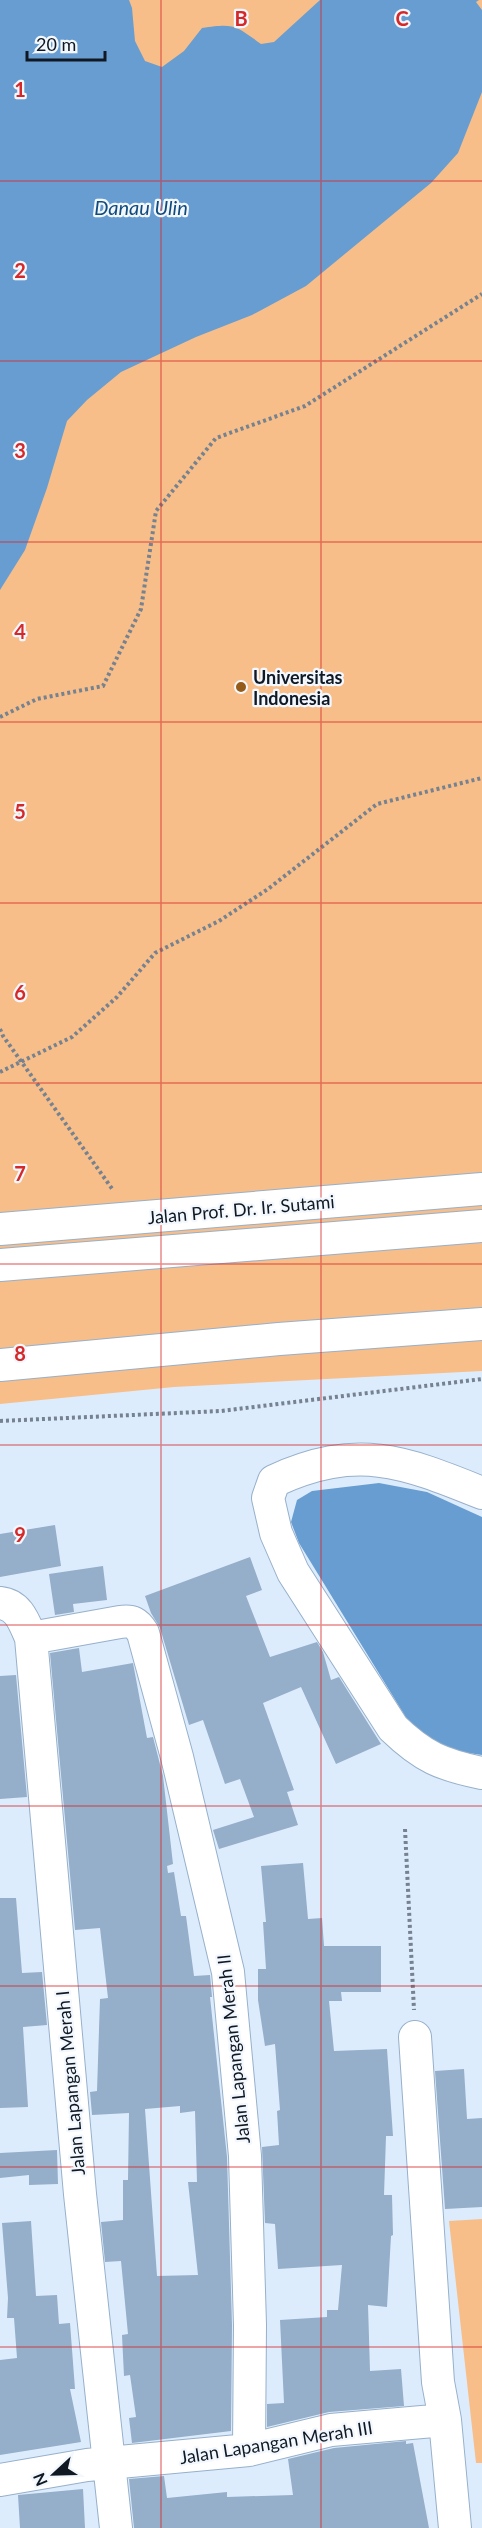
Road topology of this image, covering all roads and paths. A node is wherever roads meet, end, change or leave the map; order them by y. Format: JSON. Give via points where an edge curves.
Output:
{"nodes":[{"id":1,"x":482,"y":294,"type":"edge"},
{"id":2,"x":0,"y":717,"type":"edge"},
{"id":3,"x":482,"y":778,"type":"edge"},
{"id":4,"x":0,"y":1029,"type":"edge"},
{"id":5,"x":1,"y":1037,"type":"edge"},
{"id":6,"x":22,"y":1062,"type":"junction"},
{"id":7,"x":0,"y":1072,"type":"edge"},
{"id":8,"x":482,"y":1189,"type":"edge"},
{"id":9,"x":133,"y":1218,"type":"junction"},
{"id":10,"x":482,"y":1226,"type":"edge"},
{"id":11,"x":0,"y":1229,"type":"edge"},
{"id":12,"x":0,"y":1265,"type":"edge"},
{"id":13,"x":482,"y":1324,"type":"edge"},
{"id":14,"x":0,"y":1365,"type":"edge"},
{"id":15,"x":482,"y":1379,"type":"edge"},
{"id":16,"x":0,"y":1421,"type":"edge"},
{"id":17,"x":482,"y":1493,"type":"edge"},
{"id":18,"x":0,"y":1603,"type":"edge"},
{"id":19,"x":31,"y":1638,"type":"junction"},
{"id":20,"x":482,"y":1773,"type":"edge"},
{"id":21,"x":405,"y":1829,"type":"dead end"},
{"id":22,"x":415,"y":2037,"type":"joint"},
{"id":23,"x":445,"y":2420,"type":"junction"},
{"id":24,"x":249,"y":2450,"type":"junction"},
{"id":25,"x":108,"y":2464,"type":"junction"},
{"id":26,"x":0,"y":2480,"type":"edge"},
{"id":27,"x":116,"y":2528,"type":"edge"},
{"id":28,"x":455,"y":2528,"type":"edge"}],
"edges":[{"from":1,"to":2,"type":"path","via":[[305,406],[216,438],[156,512],[141,609],[103,686],[37,699]]},
{"from":3,"to":6,"type":"path","via":[[377,804],[268,889],[219,921],[155,953],[117,997],[72,1037]]},
{"from":4,"to":5,"type":"path"},
{"from":5,"to":6,"type":"path"},
{"from":6,"to":7,"type":"path"},
{"from":6,"to":9,"type":"path"},
{"from":8,"to":9,"type":"street","name":"Jalan Prof. Dr. Ir. Sutami"},
{"from":9,"to":11,"type":"street","name":"Jalan Prof. Dr. Ir. Sutami"},
{"from":10,"to":12,"type":"street","name":"Jalan Prof. Dr. Ir. Sutami"},
{"from":13,"to":14,"type":"street"},
{"from":15,"to":16,"type":"path","via":[[221,1411]]},
{"from":17,"to":20,"type":"street","via":[[428,1471],[389,1461],[349,1458],[300,1469],[274,1480],[268,1498],[276,1533],[293,1572],[393,1728],[415,1749],[451,1767]]},
{"from":18,"to":19,"type":"street","via":[[9,1604],[22,1617]]},
{"from":19,"to":24,"type":"street","name":"Jalan Lapangan Merah II","via":[[120,1622],[138,1624],[174,1746],[228,1972],[245,2156]]},
{"from":19,"to":25,"type":"street","name":"Jalan Lapangan Merah I"},
{"from":21,"to":22,"type":"path"},
{"from":22,"to":23,"type":"street","via":[[438,2382]]},
{"from":23,"to":24,"type":"street","name":"Jalan Lapangan Merah III","via":[[331,2430]]},
{"from":23,"to":28,"type":"street"},
{"from":24,"to":25,"type":"street","name":"Jalan Lapangan Merah III"},
{"from":25,"to":26,"type":"street","name":"Jalan Lapangan Merah III"},
{"from":25,"to":27,"type":"street","name":"Jalan Lapangan Merah I"}]}
